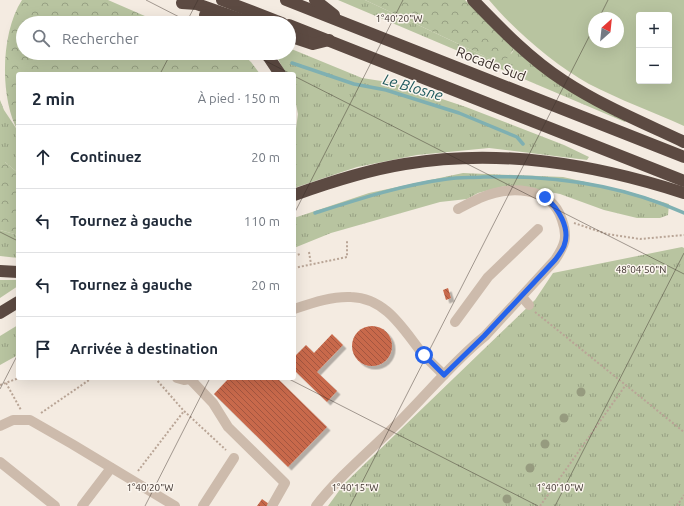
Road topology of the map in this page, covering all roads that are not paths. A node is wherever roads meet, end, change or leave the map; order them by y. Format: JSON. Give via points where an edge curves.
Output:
{"nodes":[{"id":1,"x":222,"y":0,"type":"edge"},
{"id":2,"x":286,"y":0,"type":"edge"},
{"id":3,"x":315,"y":0,"type":"edge"},
{"id":4,"x":473,"y":0,"type":"edge"},
{"id":5,"x":178,"y":1,"type":"edge"},
{"id":6,"x":206,"y":16,"type":"edge"},
{"id":7,"x":231,"y":16,"type":"edge"},
{"id":8,"x":264,"y":16,"type":"edge"},
{"id":9,"x":343,"y":22,"type":"junction"},
{"id":10,"x":296,"y":28,"type":"edge"},
{"id":11,"x":296,"y":38,"type":"edge"},
{"id":12,"x":329,"y":40,"type":"junction"},
{"id":13,"x":271,"y":60,"type":"edge"},
{"id":14,"x":279,"y":72,"type":"edge"},
{"id":15,"x":684,"y":142,"type":"edge"},
{"id":16,"x":684,"y":157,"type":"edge"},
{"id":17,"x":684,"y":181,"type":"edge"},
{"id":18,"x":684,"y":193,"type":"edge"},
{"id":19,"x":296,"y":194,"type":"edge"},
{"id":20,"x":458,"y":209,"type":"dead end"},
{"id":21,"x":538,"y":229,"type":"dead end"},
{"id":22,"x":0,"y":271,"type":"edge"},
{"id":23,"x":16,"y":272,"type":"edge"},
{"id":24,"x":522,"y":297,"type":"junction"},
{"id":25,"x":16,"y":303,"type":"edge"},
{"id":26,"x":529,"y":305,"type":"road end"},
{"id":27,"x":296,"y":308,"type":"edge"},
{"id":28,"x":0,"y":313,"type":"edge"},
{"id":29,"x":455,"y":322,"type":"dead end"},
{"id":30,"x":444,"y":375,"type":"junction"},
{"id":31,"x":193,"y":380,"type":"edge"},
{"id":32,"x":0,"y":426,"type":"edge"},
{"id":33,"x":234,"y":458,"type":"road end"},
{"id":34,"x":0,"y":462,"type":"edge"},
{"id":35,"x":111,"y":468,"type":"junction"},
{"id":36,"x":55,"y":506,"type":"edge"},
{"id":37,"x":82,"y":506,"type":"edge"},
{"id":38,"x":175,"y":506,"type":"edge"},
{"id":39,"x":203,"y":506,"type":"edge"},
{"id":40,"x":272,"y":506,"type":"edge"},
{"id":41,"x":316,"y":506,"type":"edge"}],
"edges":[{"from":1,"to":8,"type":"highway"},
{"from":2,"to":9,"type":"highway","name":"Rocade Sud"},
{"from":3,"to":9,"type":"highway"},
{"from":4,"to":15,"type":"highway","via":[[527,54],[563,81],[592,98]]},
{"from":5,"to":6,"type":"highway"},
{"from":5,"to":7,"type":"highway","via":[[197,4]]},
{"from":9,"to":16,"type":"highway","name":"Rocade Sud"},
{"from":10,"to":12,"type":"highway"},
{"from":11,"to":12,"type":"highway","via":[[313,44]]},
{"from":12,"to":17,"type":"highway"},
{"from":13,"to":14,"type":"highway"},
{"from":18,"to":19,"type":"highway","via":[[590,168],[538,160],[484,157],[405,164]]},
{"from":20,"to":24,"type":"street","via":[[481,198],[521,190],[545,197],[555,205],[565,231],[564,246]]},
{"from":21,"to":29,"type":"street","via":[[488,276]]},
{"from":22,"to":23,"type":"highway"},
{"from":24,"to":26,"type":"street"},
{"from":24,"to":30,"type":"street"},
{"from":25,"to":28,"type":"highway"},
{"from":27,"to":30,"type":"street","via":[[318,301],[350,296],[377,304],[395,317],[424,355]]},
{"from":30,"to":41,"type":"street"},
{"from":31,"to":40,"type":"street","via":[[213,403],[228,427],[285,484]]},
{"from":32,"to":35,"type":"street","via":[[13,420],[30,420]]},
{"from":33,"to":39,"type":"street"},
{"from":34,"to":36,"type":"street"},
{"from":35,"to":37,"type":"street"},
{"from":35,"to":38,"type":"street"}]}
